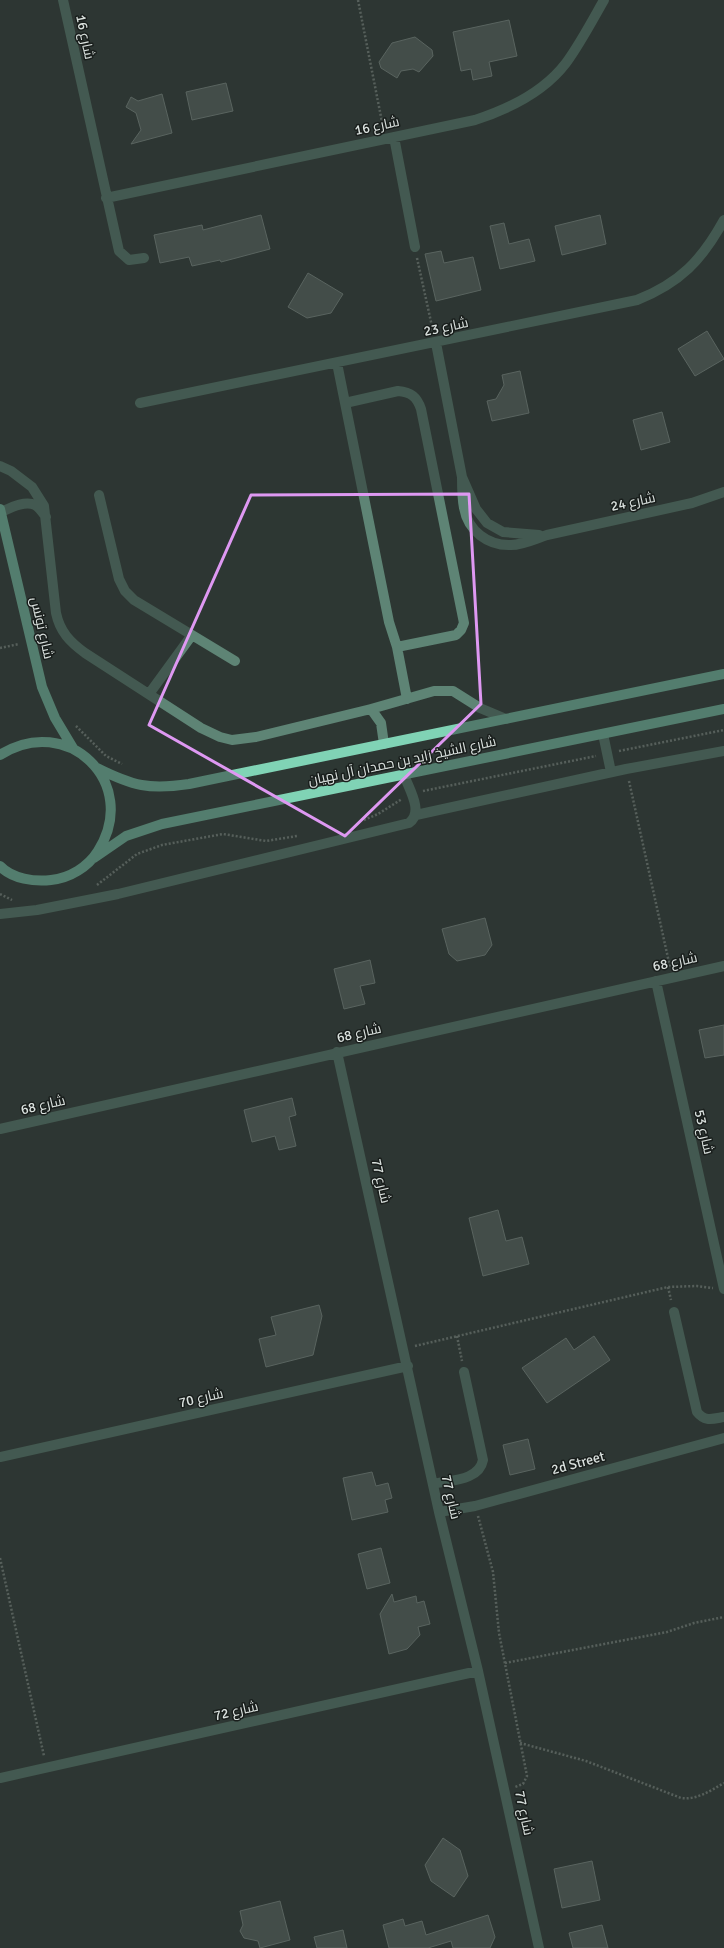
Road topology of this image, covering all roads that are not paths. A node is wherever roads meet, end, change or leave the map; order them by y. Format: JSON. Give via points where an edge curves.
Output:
{"nodes":[{"id":1,"x":63,"y":0,"type":"edge"},
{"id":2,"x":604,"y":0,"type":"edge"},
{"id":3,"x":390,"y":138,"type":"junction"},
{"id":4,"x":106,"y":198,"type":"junction"},
{"id":5,"x":724,"y":220,"type":"edge"},
{"id":6,"x":415,"y":247,"type":"road end"},
{"id":7,"x":144,"y":258,"type":"dead end"},
{"id":8,"x":436,"y":343,"type":"junction"},
{"id":9,"x":337,"y":363,"type":"junction"},
{"id":10,"x":345,"y":403,"type":"junction"},
{"id":11,"x":140,"y":404,"type":"dead end"},
{"id":12,"x":0,"y":466,"type":"edge"},
{"id":13,"x":462,"y":477,"type":"junction"},
{"id":14,"x":724,"y":492,"type":"edge"},
{"id":15,"x":99,"y":495,"type":"dead end"},
{"id":16,"x":0,"y":510,"type":"edge"},
{"id":17,"x":46,"y":517,"type":"junction"},
{"id":18,"x":547,"y":535,"type":"junction"},
{"id":19,"x":192,"y":635,"type":"junction"},
{"id":20,"x":397,"y":647,"type":"junction"},
{"id":21,"x":235,"y":661,"type":"dead end"},
{"id":22,"x":724,"y":674,"type":"edge"},
{"id":23,"x":149,"y":694,"type":"junction"},
{"id":24,"x":407,"y":699,"type":"junction"},
{"id":25,"x":370,"y":709,"type":"junction"},
{"id":26,"x":724,"y":709,"type":"edge"},
{"id":27,"x":506,"y":719,"type":"junction"},
{"id":28,"x":603,"y":734,"type":"junction"},
{"id":29,"x":384,"y":744,"type":"junction"},
{"id":30,"x":73,"y":748,"type":"junction"},
{"id":31,"x":724,"y":751,"type":"edge"},
{"id":32,"x":0,"y":755,"type":"edge"},
{"id":33,"x":97,"y":768,"type":"junction"},
{"id":34,"x":611,"y":772,"type":"junction"},
{"id":35,"x":404,"y":775,"type":"junction"},
{"id":36,"x":416,"y":815,"type":"junction"},
{"id":37,"x":94,"y":858,"type":"junction"},
{"id":38,"x":1,"y":868,"type":"edge"},
{"id":39,"x":0,"y":914,"type":"edge"},
{"id":40,"x":724,"y":966,"type":"edge"},
{"id":41,"x":656,"y":981,"type":"junction"},
{"id":42,"x":338,"y":1052,"type":"junction"},
{"id":43,"x":0,"y":1129,"type":"edge"},
{"id":44,"x":721,"y":1289,"type":"edge"},
{"id":45,"x":674,"y":1312,"type":"dead end"},
{"id":46,"x":408,"y":1366,"type":"junction"},
{"id":47,"x":464,"y":1372,"type":"road end"},
{"id":48,"x":724,"y":1417,"type":"edge"},
{"id":49,"x":724,"y":1438,"type":"edge"},
{"id":50,"x":0,"y":1457,"type":"edge"},
{"id":51,"x":433,"y":1484,"type":"junction"},
{"id":52,"x":439,"y":1512,"type":"junction"},
{"id":53,"x":478,"y":1671,"type":"junction"},
{"id":54,"x":0,"y":1778,"type":"edge"},
{"id":55,"x":539,"y":1948,"type":"edge"}],
"edges":[{"from":1,"to":4,"type":"street","name":"شارع 16"},
{"from":2,"to":3,"type":"street","name":"شارع 16","via":[[566,63],[545,84],[521,101],[475,120]]},
{"from":3,"to":4,"type":"street","name":"شارع 16"},
{"from":3,"to":6,"type":"street"},
{"from":4,"to":7,"type":"street","name":"شارع 16","via":[[119,251],[129,260]]},
{"from":5,"to":8,"type":"street","name":"شارع 23","via":[[692,267],[652,294],[621,305]]},
{"from":8,"to":9,"type":"street","name":"شارع 23"},
{"from":8,"to":13,"type":"street","name":"شارع 24"},
{"from":9,"to":10,"type":"street"},
{"from":9,"to":11,"type":"street","name":"شارع 23"},
{"from":10,"to":20,"type":"street","via":[[389,622]]},
{"from":10,"to":20,"type":"street","via":[[398,391],[413,395],[419,401],[421,409],[464,623],[456,635]]},
{"from":12,"to":17,"type":"street","via":[[12,471],[32,487],[42,501]]},
{"from":13,"to":18,"type":"street","name":"شارع 24","via":[[480,518],[487,523],[513,534]]},
{"from":13,"to":18,"type":"street","name":"شارع 24","via":[[466,516],[480,536],[497,544],[512,545]]},
{"from":14,"to":18,"type":"street","name":"شارع 24","via":[[685,504]]},
{"from":15,"to":19,"type":"street","via":[[119,579],[125,591],[134,600]]},
{"from":16,"to":17,"type":"street","via":[[29,504],[35,505]]},
{"from":16,"to":30,"type":"main road","name":"شارع تونس","via":[[42,687]]},
{"from":17,"to":23,"type":"street","via":[[58,625],[72,644]]},
{"from":19,"to":21,"type":"street"},
{"from":19,"to":23,"type":"street"},
{"from":20,"to":24,"type":"street"},
{"from":22,"to":27,"type":"main road","name":"شارع الشيخ زايد بن حمدان آل نهيان"},
{"from":23,"to":25,"type":"street","via":[[201,728],[232,740],[256,737]]},
{"from":24,"to":25,"type":"street"},
{"from":24,"to":27,"type":"street","via":[[434,691],[452,691],[480,708]]},
{"from":25,"to":29,"type":"street","via":[[381,722]]},
{"from":26,"to":28,"type":"main road","name":"شارع الشيخ زايد بن حمدان آل نهيان"},
{"from":27,"to":29,"type":"main road","name":"شارع الشيخ زايد بن حمدان آل نهيان"},
{"from":28,"to":34,"type":"street"},
{"from":28,"to":35,"type":"main road","name":"شارع الشيخ زايد بن حمدان آل نهيان"},
{"from":29,"to":33,"type":"main road","name":"شارع الشيخ زايد بن حمدان آل نهيان","via":[[164,788],[138,786]]},
{"from":30,"to":32,"type":"main road","via":[[55,742],[36,742],[17,746]]},
{"from":30,"to":33,"type":"main road"},
{"from":31,"to":34,"type":"street"},
{"from":33,"to":37,"type":"main road","via":[[108,790],[112,814],[107,838]]},
{"from":34,"to":36,"type":"street"},
{"from":35,"to":36,"type":"street"},
{"from":35,"to":37,"type":"main road","name":"شارع الشيخ زايد بن حمدان آل نهيان","via":[[156,825],[126,836]]},
{"from":36,"to":39,"type":"street","via":[[404,824],[125,892],[37,910]]},
{"from":37,"to":38,"type":"main road","via":[[78,871],[60,879],[40,881],[20,877]]},
{"from":40,"to":41,"type":"street","name":"شارع 68"},
{"from":41,"to":42,"type":"street","name":"شارع 68"},
{"from":41,"to":44,"type":"street","name":"شارع 53"},
{"from":42,"to":43,"type":"street","name":"شارع 68"},
{"from":42,"to":46,"type":"street","name":"شارع 77"},
{"from":45,"to":48,"type":"street","via":[[697,1412],[708,1420]]},
{"from":46,"to":50,"type":"street","name":"شارع 70"},
{"from":46,"to":51,"type":"street","name":"شارع 77"},
{"from":47,"to":51,"type":"street","via":[[483,1460],[482,1466],[473,1475]]},
{"from":49,"to":52,"type":"street","name":"2d Street","via":[[475,1506]]},
{"from":51,"to":52,"type":"street","name":"شارع 77"},
{"from":52,"to":53,"type":"street","name":"شارع 77"},
{"from":53,"to":54,"type":"street","name":"شارع 72"},
{"from":53,"to":55,"type":"street","name":"شارع 77"}]}
